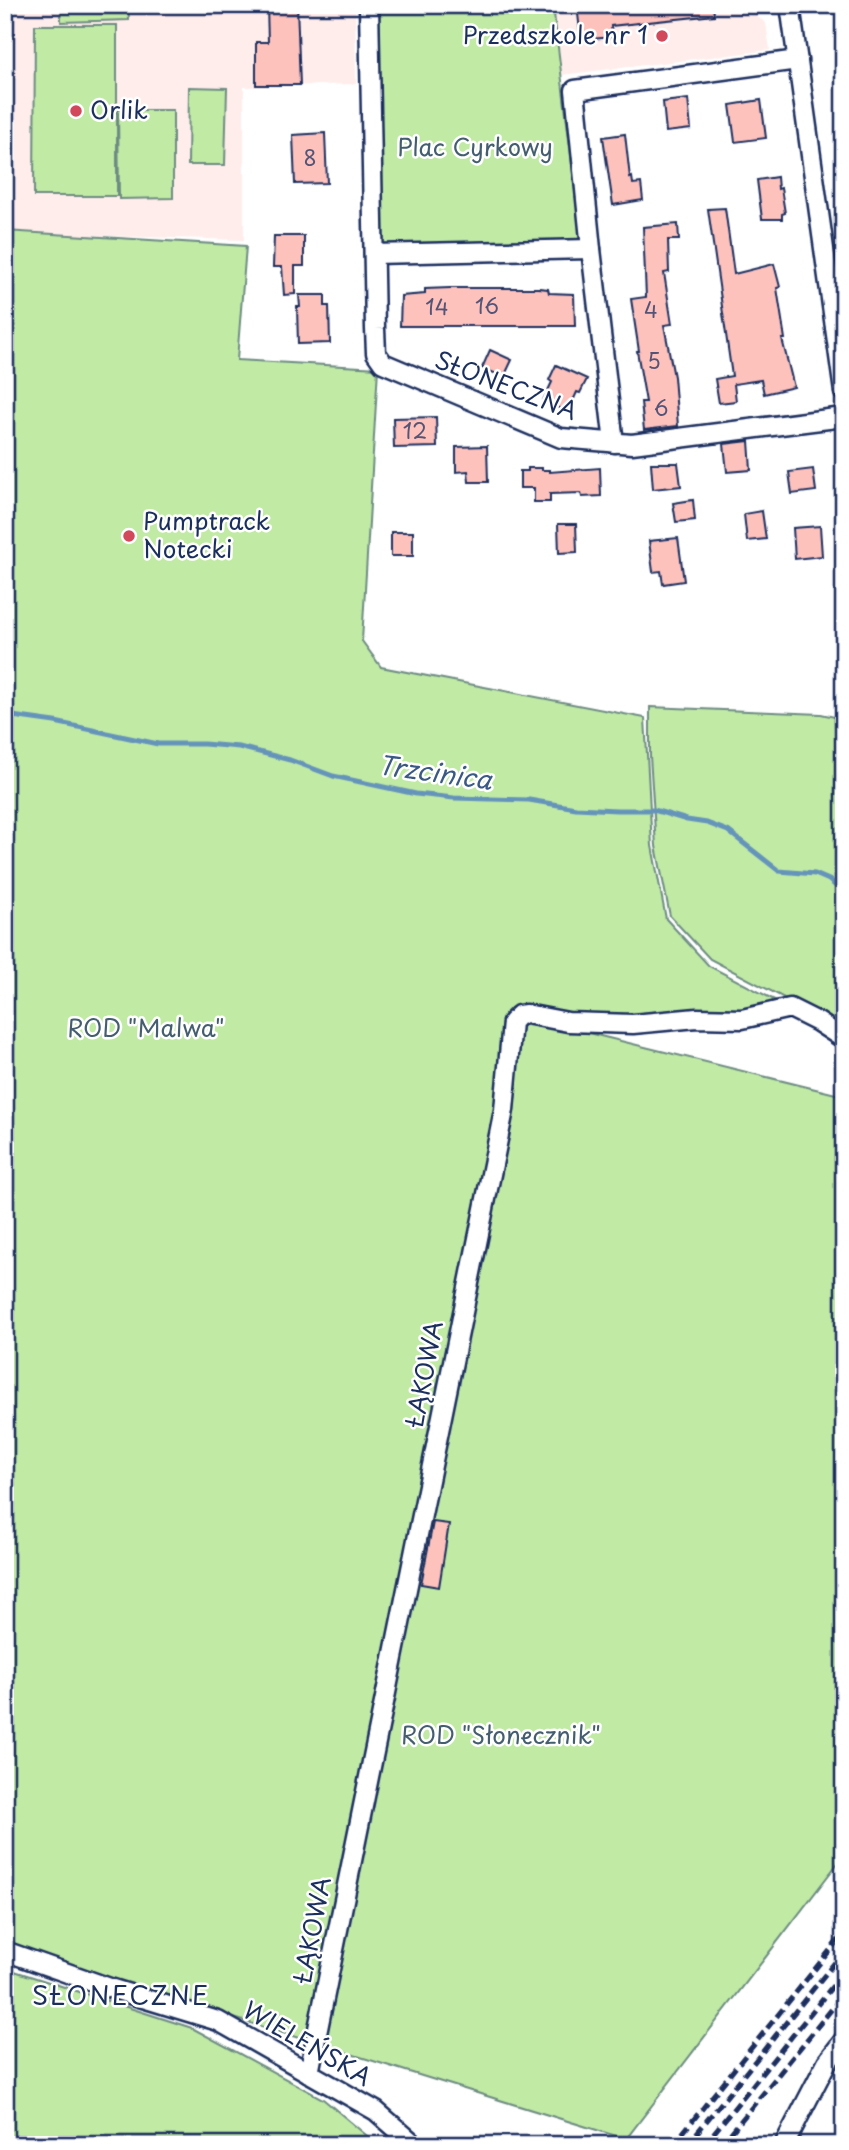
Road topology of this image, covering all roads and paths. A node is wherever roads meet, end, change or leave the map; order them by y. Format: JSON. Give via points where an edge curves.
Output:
{"nodes":[{"id":1,"x":369,"y":5,"type":"edge"},
{"id":2,"x":790,"y":5,"type":"edge"},
{"id":3,"x":798,"y":60,"type":"junction"},
{"id":4,"x":591,"y":249,"type":"junction"},
{"id":5,"x":374,"y":254,"type":"junction"},
{"id":6,"x":844,"y":392,"type":"edge"},
{"id":7,"x":844,"y":417,"type":"edge"},
{"id":8,"x":614,"y":443,"type":"junction"},
{"id":9,"x":844,"y":1039,"type":"edge"},
{"id":10,"x":5,"y":1951,"type":"edge"},
{"id":11,"x":844,"y":2040,"type":"edge"},
{"id":12,"x":309,"y":2073,"type":"junction"},
{"id":13,"x":415,"y":2145,"type":"edge"},
{"id":14,"x":784,"y":2145,"type":"edge"}],
"edges":[{"from":1,"to":5,"type":"street"},
{"from":2,"to":3,"type":"street"},
{"from":3,"to":4,"type":"street","name":"SŁONECZNA","via":[[575,90]]},
{"from":3,"to":6,"type":"street"},
{"from":4,"to":5,"type":"street"},
{"from":4,"to":8,"type":"street","name":"SŁONECZNA"},
{"from":5,"to":8,"type":"street","name":"SŁONECZNA","via":[[376,353],[383,363],[561,438]]},
{"from":7,"to":8,"type":"street","name":"SŁONECZNA"},
{"from":9,"to":12,"type":"street","name":"ŁĄKOWA","via":[[790,1008],[742,1019],[603,1024],[526,1014],[512,1022],[504,1110]]},
{"from":10,"to":12,"type":"street","name":"WIELEŃSKA","via":[[218,2021]]},
{"from":11,"to":14,"type":"street","via":[[827,2062]]},
{"from":12,"to":13,"type":"street","name":"WIELEŃSKA","via":[[376,2111]]}]}
